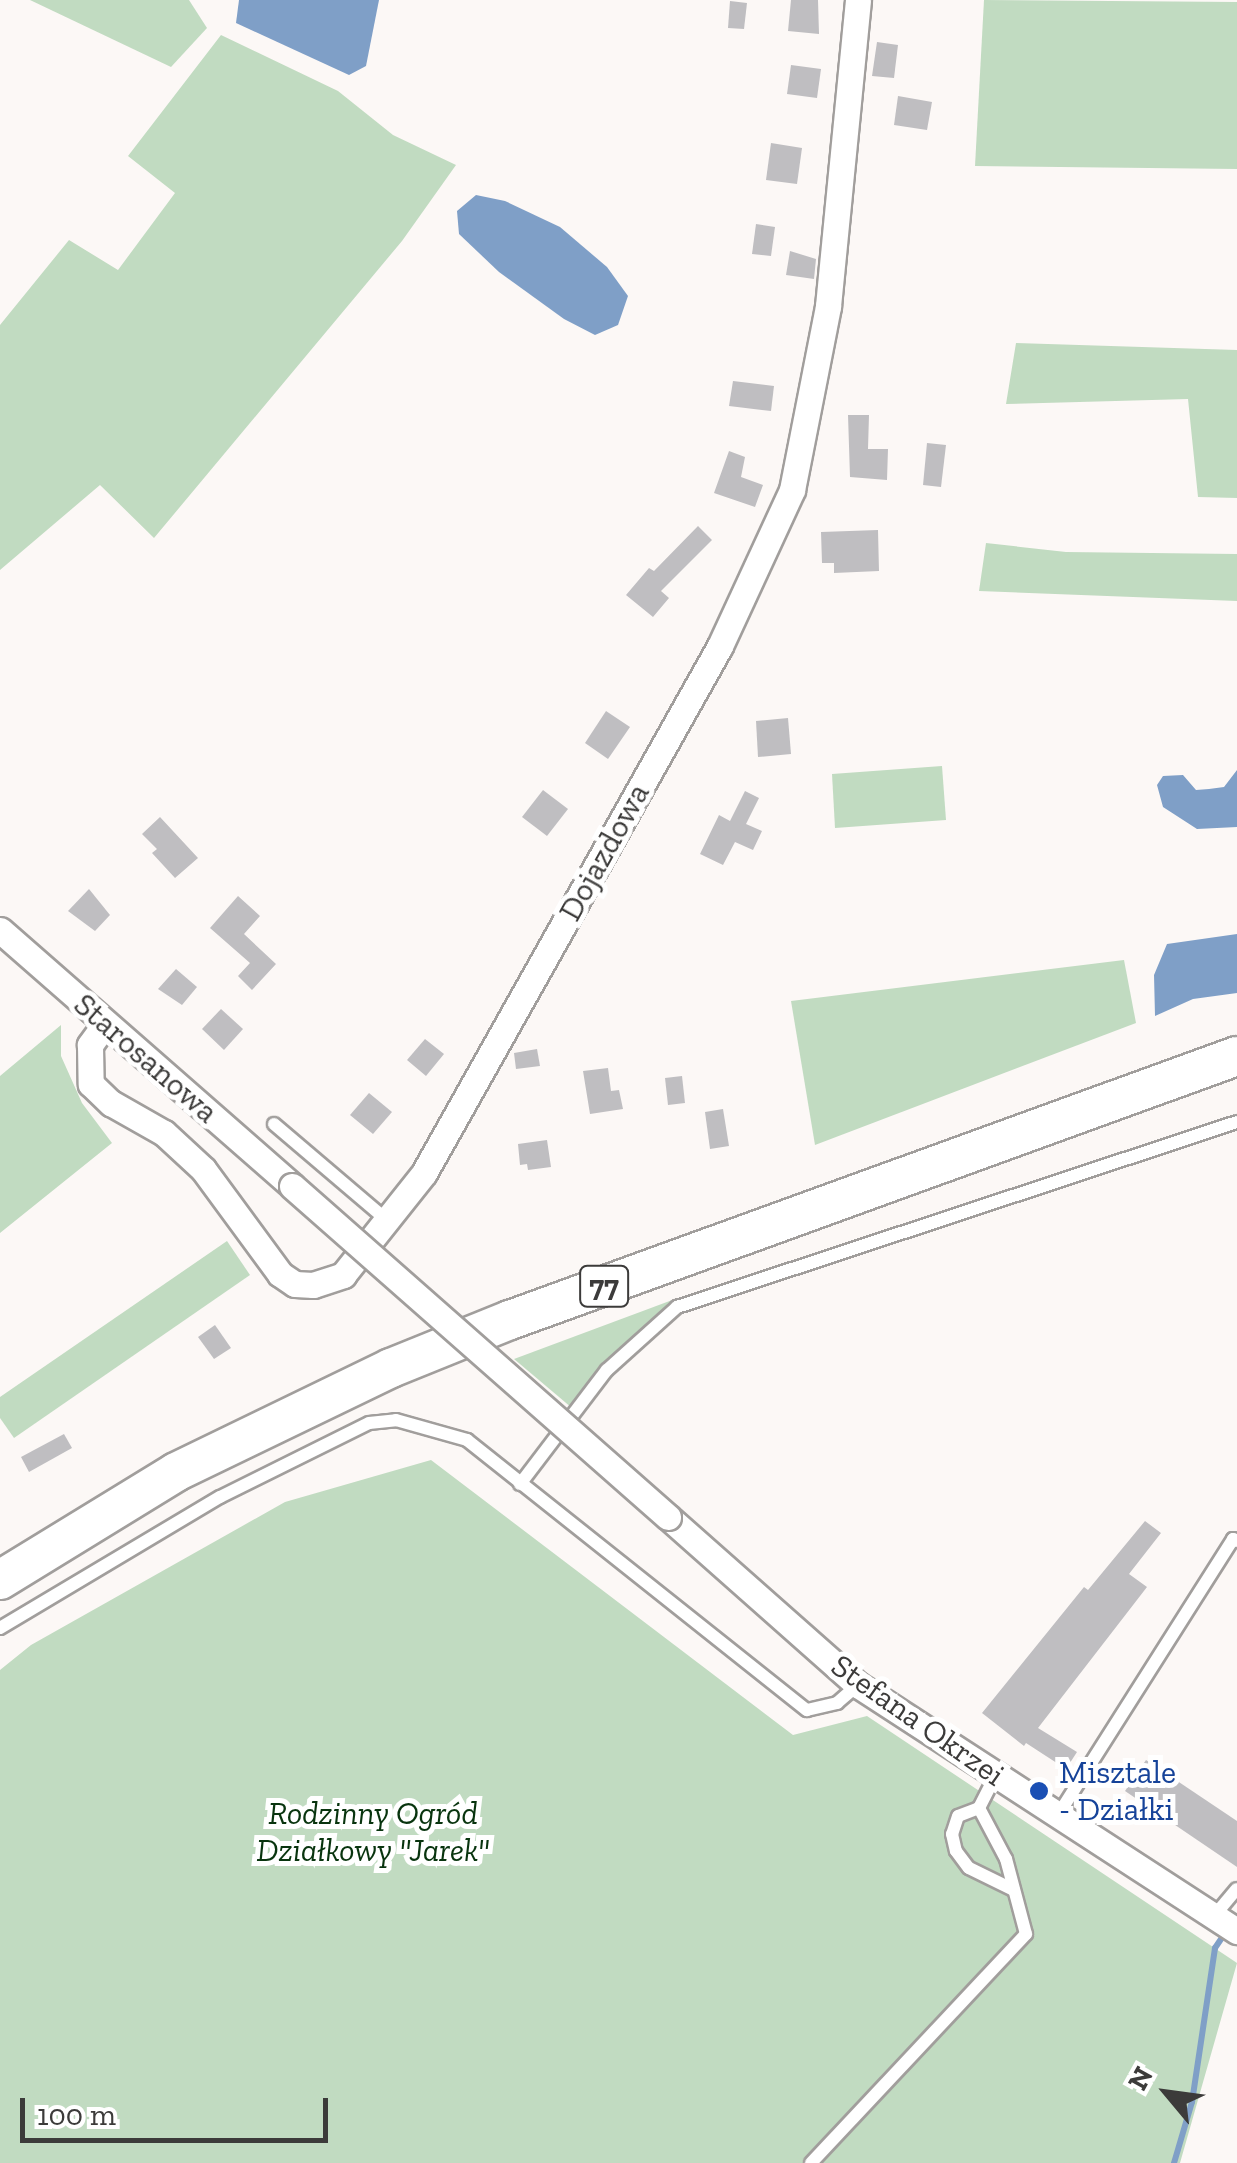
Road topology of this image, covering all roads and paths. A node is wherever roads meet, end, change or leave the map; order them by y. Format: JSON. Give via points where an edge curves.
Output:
{"nodes":[{"id":1,"x":858,"y":0,"type":"edge"},
{"id":2,"x":0,"y":930,"type":"edge"},
{"id":3,"x":105,"y":1024,"type":"junction"},
{"id":4,"x":1237,"y":1056,"type":"edge"},
{"id":5,"x":1237,"y":1122,"type":"edge"},
{"id":6,"x":274,"y":1124,"type":"dead end"},
{"id":7,"x":388,"y":1221,"type":"junction"},
{"id":8,"x":520,"y":1484,"type":"junction"},
{"id":9,"x":668,"y":1517,"type":"joint"},
{"id":10,"x":1237,"y":1541,"type":"edge"},
{"id":11,"x":0,"y":1580,"type":"edge"},
{"id":12,"x":0,"y":1628,"type":"edge"},
{"id":13,"x":858,"y":1685,"type":"junction"},
{"id":14,"x":996,"y":1775,"type":"junction"},
{"id":15,"x":979,"y":1808,"type":"junction"},
{"id":16,"x":1058,"y":1815,"type":"junction"},
{"id":17,"x":1237,"y":1889,"type":"edge"},
{"id":18,"x":1014,"y":1890,"type":"junction"},
{"id":19,"x":1223,"y":1922,"type":"edge"},
{"id":20,"x":811,"y":2163,"type":"edge"}],
"edges":[{"from":1,"to":7,"type":"street","name":"Dojazdowa","via":[[828,306],[792,490],[720,646],[424,1174]]},
{"from":2,"to":3,"type":"street","name":"Starosanowa"},
{"from":3,"to":7,"type":"street","name":"Dojazdowa","via":[[90,1046],[91,1084],[110,1103],[164,1132],[203,1169],[294,1284],[343,1275]]},
{"from":3,"to":9,"type":"street","name":"Starosanowa","bridge":true},
{"from":4,"to":11,"type":"main road","number":"77","via":[[391,1368],[176,1472]]},
{"from":5,"to":8,"type":"lane","via":[[676,1307],[607,1370]]},
{"from":6,"to":7,"type":"lane"},
{"from":8,"to":12,"type":"lane","via":[[467,1440],[396,1420],[369,1423],[220,1498]]},
{"from":8,"to":13,"type":"lane","via":[[806,1710],[837,1703]]},
{"from":9,"to":13,"type":"street","name":"Stefana Okrzei"},
{"from":10,"to":16,"type":"lane"},
{"from":13,"to":14,"type":"street","name":"Stefana Okrzei"},
{"from":14,"to":15,"type":"lane"},
{"from":14,"to":16,"type":"street","name":"Stefana Okrzei"},
{"from":15,"to":18,"type":"lane"},
{"from":15,"to":18,"type":"lane","via":[[958,1816],[956,1851],[969,1868]]},
{"from":16,"to":19,"type":"street","name":"Stefana Okrzei"},
{"from":17,"to":19,"type":"lane"},
{"from":18,"to":20,"type":"lane","via":[[1026,1934]]}]}
